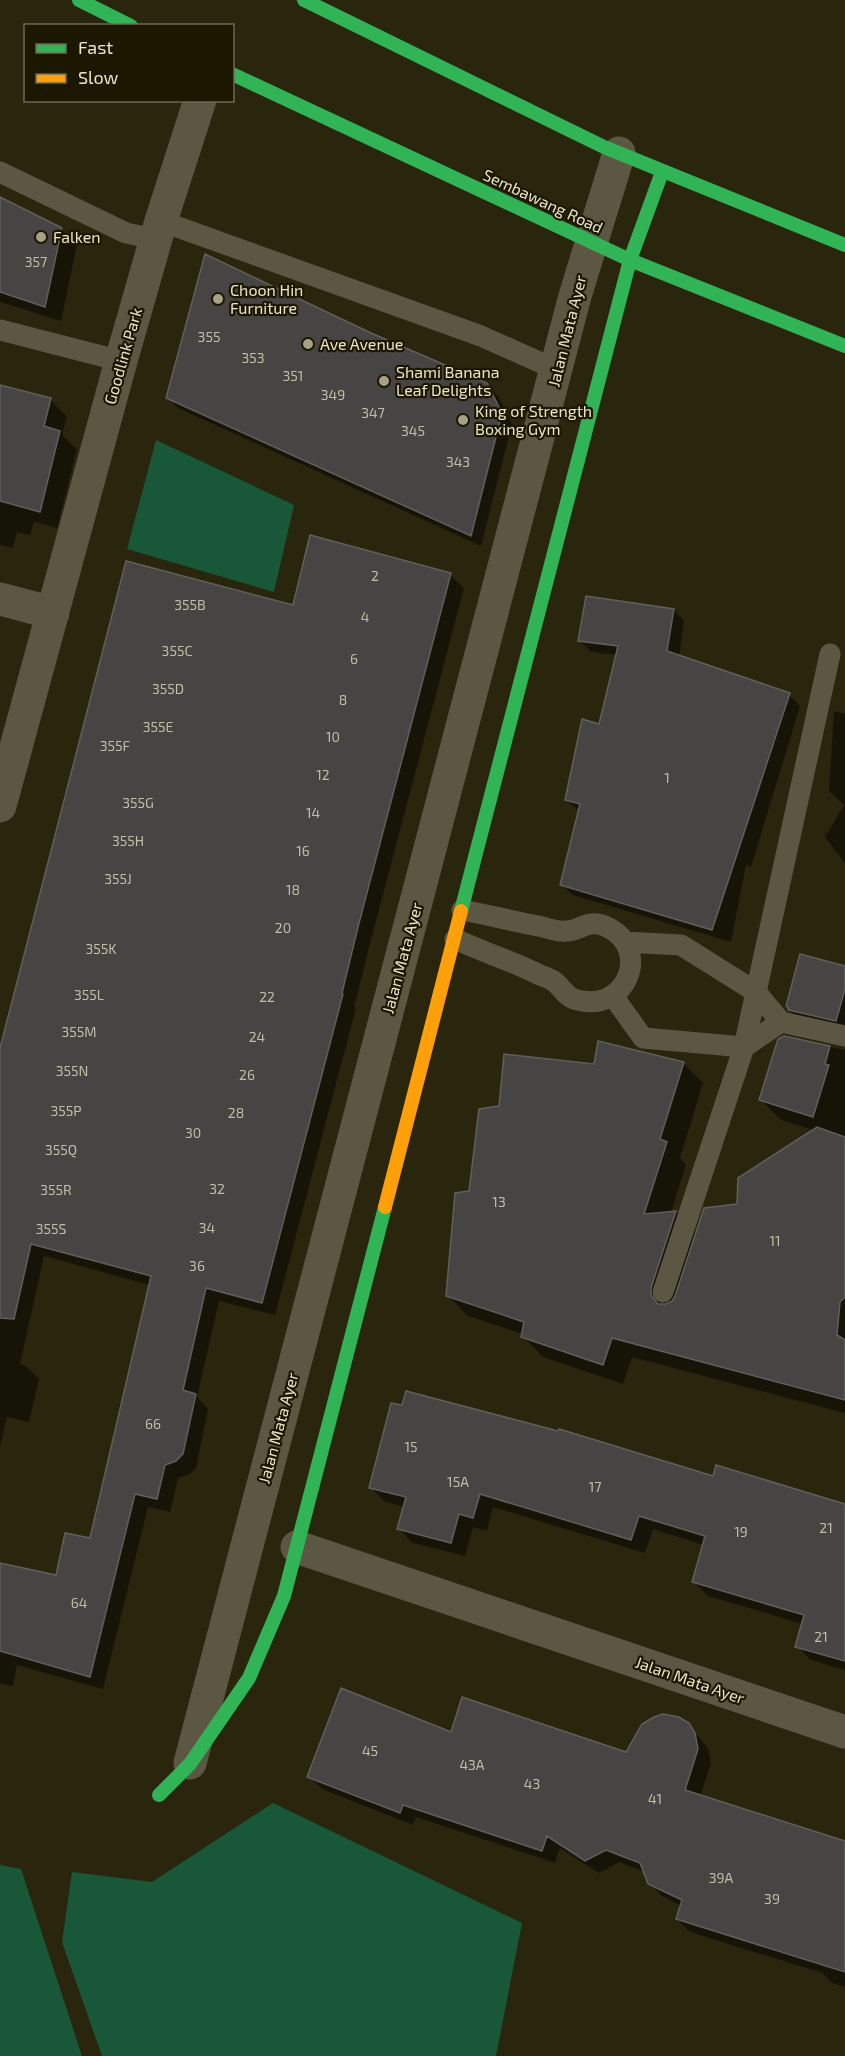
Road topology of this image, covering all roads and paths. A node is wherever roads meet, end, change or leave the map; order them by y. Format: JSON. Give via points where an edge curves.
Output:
{"nodes":[{"id":1,"x":79,"y":0,"type":"edge"},
{"id":2,"x":304,"y":0,"type":"edge"},
{"id":3,"x":98,"y":4,"type":"edge"},
{"id":4,"x":128,"y":24,"type":"edge"},
{"id":5,"x":234,"y":75,"type":"edge"},
{"id":6,"x":199,"y":102,"type":"edge"},
{"id":7,"x":619,"y":153,"type":"junction"},
{"id":8,"x":0,"y":172,"type":"edge"},
{"id":9,"x":662,"y":172,"type":"junction"},
{"id":10,"x":159,"y":230,"type":"junction"},
{"id":11,"x":591,"y":241,"type":"junction"},
{"id":12,"x":845,"y":244,"type":"edge"},
{"id":13,"x":630,"y":260,"type":"junction"},
{"id":14,"x":0,"y":330,"type":"edge"},
{"id":15,"x":845,"y":346,"type":"edge"},
{"id":16,"x":121,"y":361,"type":"junction"},
{"id":17,"x":557,"y":370,"type":"junction"},
{"id":18,"x":598,"y":386,"type":"junction"},
{"id":19,"x":0,"y":599,"type":"edge"},
{"id":20,"x":53,"y":613,"type":"junction"},
{"id":21,"x":830,"y":654,"type":"dead end"},
{"id":22,"x":0,"y":806,"type":"edge"},
{"id":23,"x":462,"y":910,"type":"junction"},
{"id":24,"x":455,"y":939,"type":"junction"},
{"id":25,"x":625,"y":942,"type":"junction"},
{"id":26,"x":756,"y":992,"type":"junction"},
{"id":27,"x":613,"y":996,"type":"junction"},
{"id":28,"x":781,"y":1022,"type":"junction"},
{"id":29,"x":845,"y":1036,"type":"edge"},
{"id":30,"x":744,"y":1047,"type":"junction"},
{"id":31,"x":663,"y":1292,"type":"dead end"},
{"id":32,"x":297,"y":1547,"type":"junction"},
{"id":33,"x":845,"y":1732,"type":"edge"},
{"id":34,"x":190,"y":1764,"type":"junction"},
{"id":35,"x":159,"y":1795,"type":"dead end"}],
"edges":[{"from":1,"to":3,"type":"street"},
{"from":2,"to":7,"type":"street"},
{"from":3,"to":4,"type":"street"},
{"from":5,"to":11,"type":"street","name":"Sembawang Road"},
{"from":6,"to":10,"type":"street","name":"Goodlink Park"},
{"from":7,"to":9,"type":"street"},
{"from":7,"to":11,"type":"street","name":"Jalan Mata Ayer"},
{"from":8,"to":10,"type":"lane","via":[[126,233]]},
{"from":9,"to":12,"type":"street"},
{"from":9,"to":13,"type":"street"},
{"from":10,"to":16,"type":"street","name":"Goodlink Park"},
{"from":10,"to":17,"type":"lane","via":[[481,336]]},
{"from":11,"to":13,"type":"street","name":"Sembawang Road"},
{"from":11,"to":17,"type":"street","name":"Jalan Mata Ayer"},
{"from":13,"to":15,"type":"street","name":"Sembawang Road"},
{"from":13,"to":18,"type":"street"},
{"from":14,"to":16,"type":"lane"},
{"from":16,"to":20,"type":"street","name":"Goodlink Park"},
{"from":17,"to":18,"type":"street"},
{"from":17,"to":34,"type":"street","name":"Jalan Mata Ayer"},
{"from":18,"to":23,"type":"street"},
{"from":19,"to":20,"type":"street"},
{"from":20,"to":22,"type":"street","name":"Goodlink Park"},
{"from":21,"to":26,"type":"lane"},
{"from":23,"to":24,"type":"street"},
{"from":23,"to":25,"type":"lane","via":[[567,932],[588,923],[608,927]]},
{"from":24,"to":27,"type":"lane","via":[[556,983],[574,1000],[597,1002]]},
{"from":24,"to":32,"type":"street"},
{"from":25,"to":26,"type":"lane","via":[[681,945]]},
{"from":25,"to":27,"type":"lane","via":[[630,958],[628,977]]},
{"from":26,"to":28,"type":"lane"},
{"from":26,"to":30,"type":"lane"},
{"from":27,"to":30,"type":"lane","via":[[643,1038]]},
{"from":28,"to":29,"type":"lane"},
{"from":28,"to":30,"type":"lane"},
{"from":30,"to":31,"type":"lane"},
{"from":32,"to":33,"type":"street","name":"Jalan Mata Ayer"},
{"from":32,"to":34,"type":"street","via":[[284,1596],[249,1678]]},
{"from":34,"to":35,"type":"street"}]}
